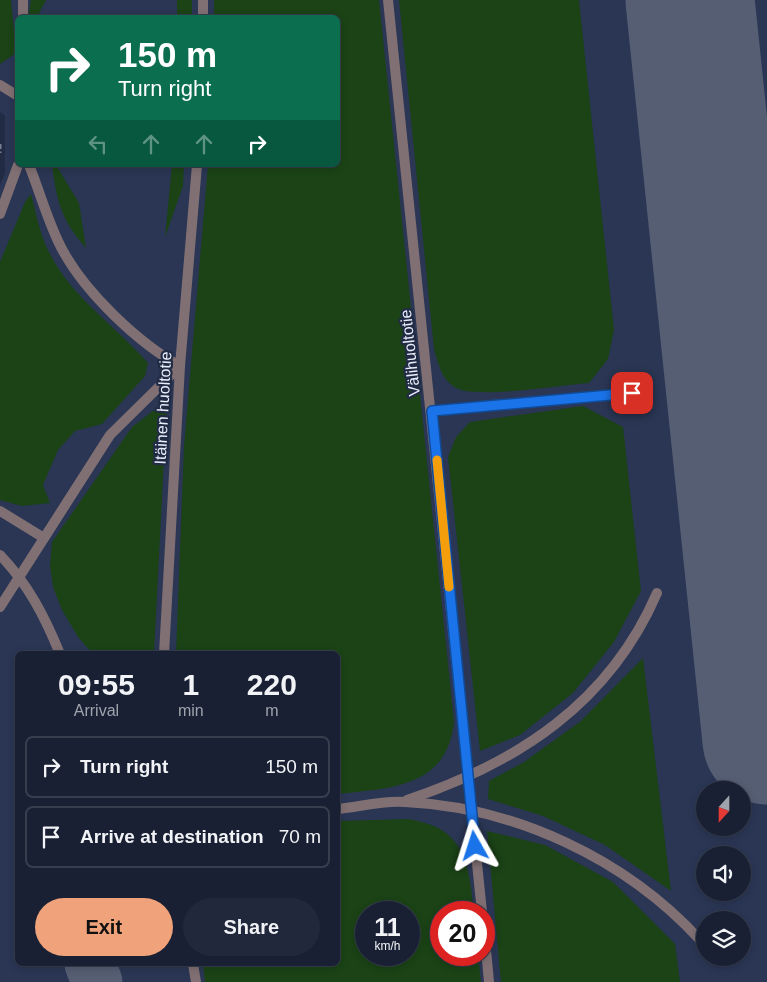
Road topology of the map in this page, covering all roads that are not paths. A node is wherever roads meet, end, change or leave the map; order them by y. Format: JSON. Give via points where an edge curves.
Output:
{"nodes":[{"id":1,"x":23,"y":0,"type":"edge"},
{"id":2,"x":203,"y":0,"type":"edge"},
{"id":3,"x":388,"y":0,"type":"edge"},
{"id":4,"x":23,"y":15,"type":"edge"},
{"id":5,"x":203,"y":15,"type":"edge"},
{"id":6,"x":0,"y":85,"type":"edge"},
{"id":7,"x":15,"y":94,"type":"edge"},
{"id":8,"x":17,"y":167,"type":"edge"},
{"id":9,"x":30,"y":167,"type":"edge"},
{"id":10,"x":197,"y":167,"type":"edge"},
{"id":11,"x":0,"y":214,"type":"edge"},
{"id":12,"x":180,"y":366,"type":"junction"},
{"id":13,"x":632,"y":393,"type":"dead end"},
{"id":14,"x":432,"y":411,"type":"junction"},
{"id":15,"x":0,"y":511,"type":"edge"},
{"id":16,"x":44,"y":538,"type":"junction"},
{"id":17,"x":0,"y":554,"type":"edge"},
{"id":18,"x":20,"y":576,"type":"junction"},
{"id":19,"x":657,"y":593,"type":"dead end"},
{"id":20,"x":0,"y":607,"type":"edge"},
{"id":21,"x":59,"y":651,"type":"edge"},
{"id":22,"x":164,"y":651,"type":"edge"},
{"id":23,"x":468,"y":776,"type":"junction"},
{"id":24,"x":403,"y":801,"type":"junction"},
{"id":25,"x":340,"y":810,"type":"edge"},
{"id":26,"x":472,"y":812,"type":"junction"},
{"id":27,"x":481,"y":901,"type":"edge"},
{"id":28,"x":696,"y":936,"type":"edge"},
{"id":29,"x":193,"y":966,"type":"edge"},
{"id":30,"x":488,"y":966,"type":"edge"},
{"id":31,"x":196,"y":982,"type":"edge"},
{"id":32,"x":489,"y":982,"type":"edge"}],
"edges":[{"from":1,"to":4,"type":"lane"},
{"from":2,"to":5,"type":"lane"},
{"from":3,"to":14,"type":"lane","name":"Välihuoltotie"},
{"from":6,"to":7,"type":"lane"},
{"from":8,"to":11,"type":"lane"},
{"from":9,"to":12,"type":"lane","via":[[62,250],[91,292],[157,354]]},
{"from":10,"to":12,"type":"lane","name":"Itäinen huoltotie"},
{"from":12,"to":16,"type":"lane","via":[[110,436]]},
{"from":12,"to":22,"type":"lane","name":"Itäinen huoltotie"},
{"from":13,"to":14,"type":"lane"},
{"from":14,"to":23,"type":"lane","name":"Välihuoltotie"},
{"from":15,"to":16,"type":"lane"},
{"from":16,"to":18,"type":"lane"},
{"from":17,"to":18,"type":"lane"},
{"from":18,"to":20,"type":"lane"},
{"from":18,"to":21,"type":"lane","via":[[46,619]]},
{"from":19,"to":23,"type":"lane","via":[[643,625],[587,696],[537,739]]},
{"from":23,"to":24,"type":"lane"},
{"from":23,"to":26,"type":"lane","name":"Välihuoltotie"},
{"from":24,"to":25,"type":"lane"},
{"from":24,"to":26,"type":"lane"},
{"from":26,"to":27,"type":"lane","name":"Välihuoltotie"},
{"from":26,"to":28,"type":"lane","via":[[513,821],[580,849],[618,871],[676,914]]},
{"from":29,"to":31,"type":"lane"},
{"from":30,"to":32,"type":"lane"}]}
